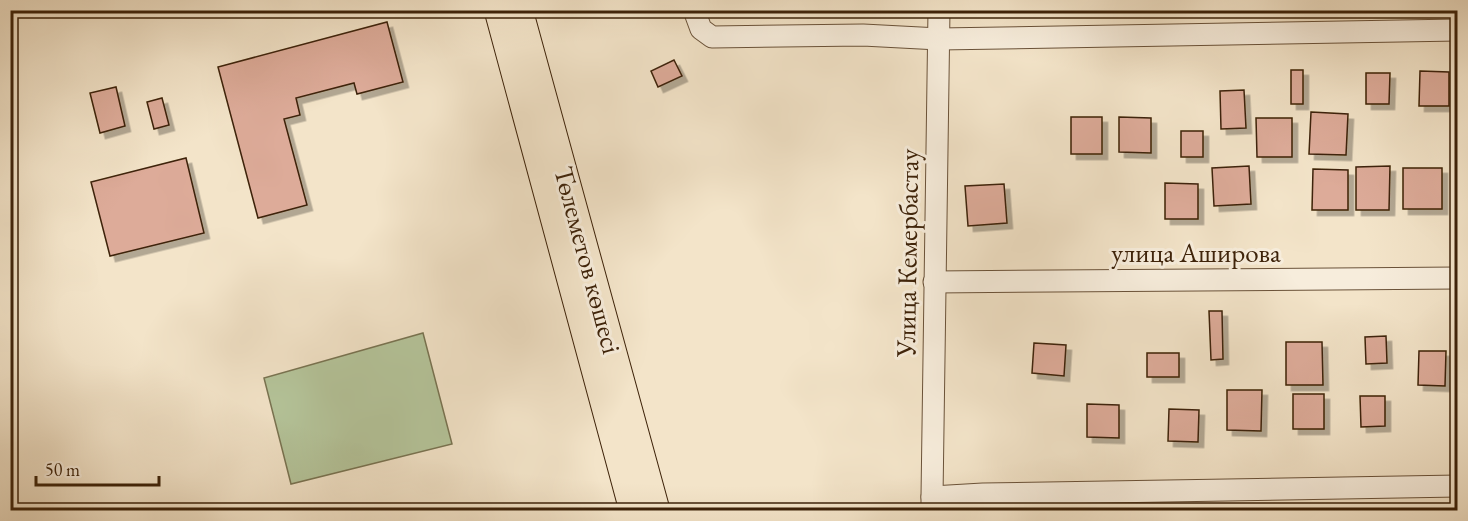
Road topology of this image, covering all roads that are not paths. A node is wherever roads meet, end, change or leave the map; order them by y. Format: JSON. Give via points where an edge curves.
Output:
{"nodes":[{"id":1,"x":498,"y":10,"type":"edge"},
{"id":2,"x":519,"y":10,"type":"edge"},
{"id":3,"x":694,"y":10,"type":"edge"},
{"id":4,"x":939,"y":10,"type":"edge"},
{"id":5,"x":1458,"y":30,"type":"edge"},
{"id":6,"x":939,"y":39,"type":"junction"},
{"id":7,"x":1458,"y":278,"type":"edge"},
{"id":8,"x":934,"y":282,"type":"junction"},
{"id":9,"x":1458,"y":486,"type":"edge"},
{"id":10,"x":932,"y":504,"type":"edge"},
{"id":11,"x":633,"y":510,"type":"edge"},
{"id":12,"x":656,"y":510,"type":"edge"}],
"edges":[{"from":1,"to":11,"type":"main road","name":"Төлеметов көшесі"},
{"from":2,"to":12,"type":"main road","name":"Төлеметов көшесі"},
{"from":3,"to":6,"type":"street","via":[[701,29],[712,37],[862,35]]},
{"from":4,"to":6,"type":"street","name":"Улица Кемербастау"},
{"from":5,"to":6,"type":"street"},
{"from":6,"to":8,"type":"street","name":"Улица Кемербастау"},
{"from":7,"to":8,"type":"street","name":"улица Аширова"},
{"from":8,"to":10,"type":"street","name":"Улица Кемербастау"},
{"from":9,"to":10,"type":"street","via":[[995,494]]}]}
